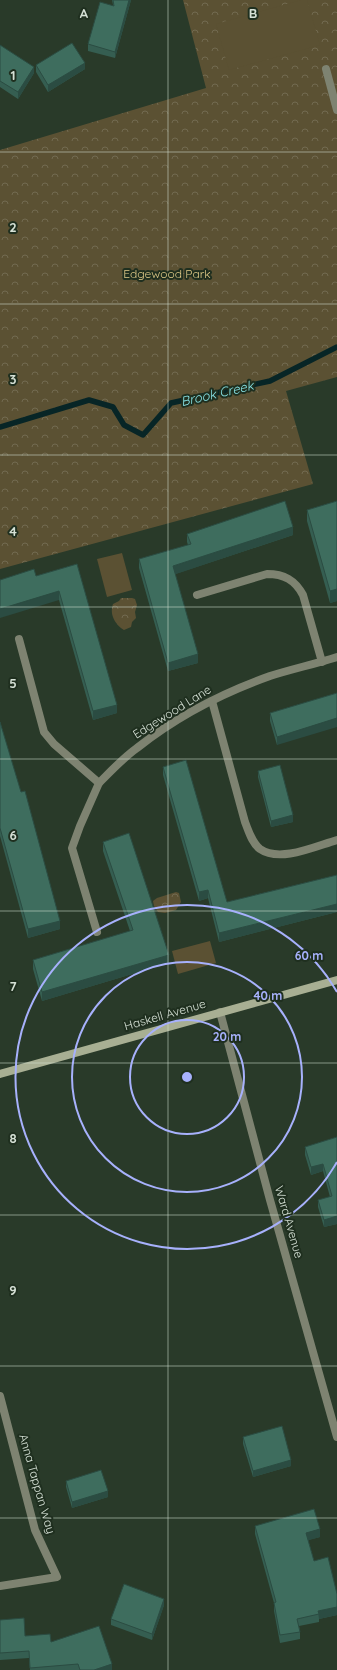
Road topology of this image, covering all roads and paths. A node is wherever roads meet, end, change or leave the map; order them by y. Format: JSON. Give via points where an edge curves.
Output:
{"nodes":[{"id":1,"x":326,"y":69,"type":"dead end"},
{"id":2,"x":337,"y":110,"type":"edge"},
{"id":3,"x":197,"y":594,"type":"dead end"},
{"id":4,"x":19,"y":639,"type":"dead end"},
{"id":5,"x":337,"y":657,"type":"edge"},
{"id":6,"x":322,"y":662,"type":"junction"},
{"id":7,"x":212,"y":701,"type":"junction"},
{"id":8,"x":99,"y":783,"type":"junction"},
{"id":9,"x":337,"y":840,"type":"edge"},
{"id":10,"x":97,"y":932,"type":"dead end"},
{"id":11,"x":337,"y":980,"type":"edge"},
{"id":12,"x":220,"y":1012,"type":"junction"},
{"id":13,"x":0,"y":1074,"type":"edge"},
{"id":14,"x":0,"y":1396,"type":"edge"},
{"id":15,"x":337,"y":1437,"type":"edge"},
{"id":16,"x":0,"y":1586,"type":"edge"}],
"edges":[{"from":1,"to":2,"type":"street"},
{"from":3,"to":6,"type":"street","via":[[267,574],[278,574],[290,579],[303,595]]},
{"from":4,"to":8,"type":"street","via":[[44,732]]},
{"from":5,"to":6,"type":"street","name":"Edgewood Lane"},
{"from":6,"to":7,"type":"street","name":"Edgewood Lane","via":[[270,676]]},
{"from":7,"to":8,"type":"street","name":"Edgewood Lane","via":[[136,748]]},
{"from":7,"to":9,"type":"street","via":[[245,822],[250,836],[260,849],[273,855],[284,855]]},
{"from":8,"to":10,"type":"street","via":[[72,848]]},
{"from":11,"to":12,"type":"main road","name":"Haskell Avenue"},
{"from":12,"to":13,"type":"main road","name":"Haskell Avenue"},
{"from":12,"to":15,"type":"street","name":"Ward Avenue"},
{"from":14,"to":16,"type":"street","name":"Anna Tappan Way","via":[[35,1530],[57,1577]]}]}
